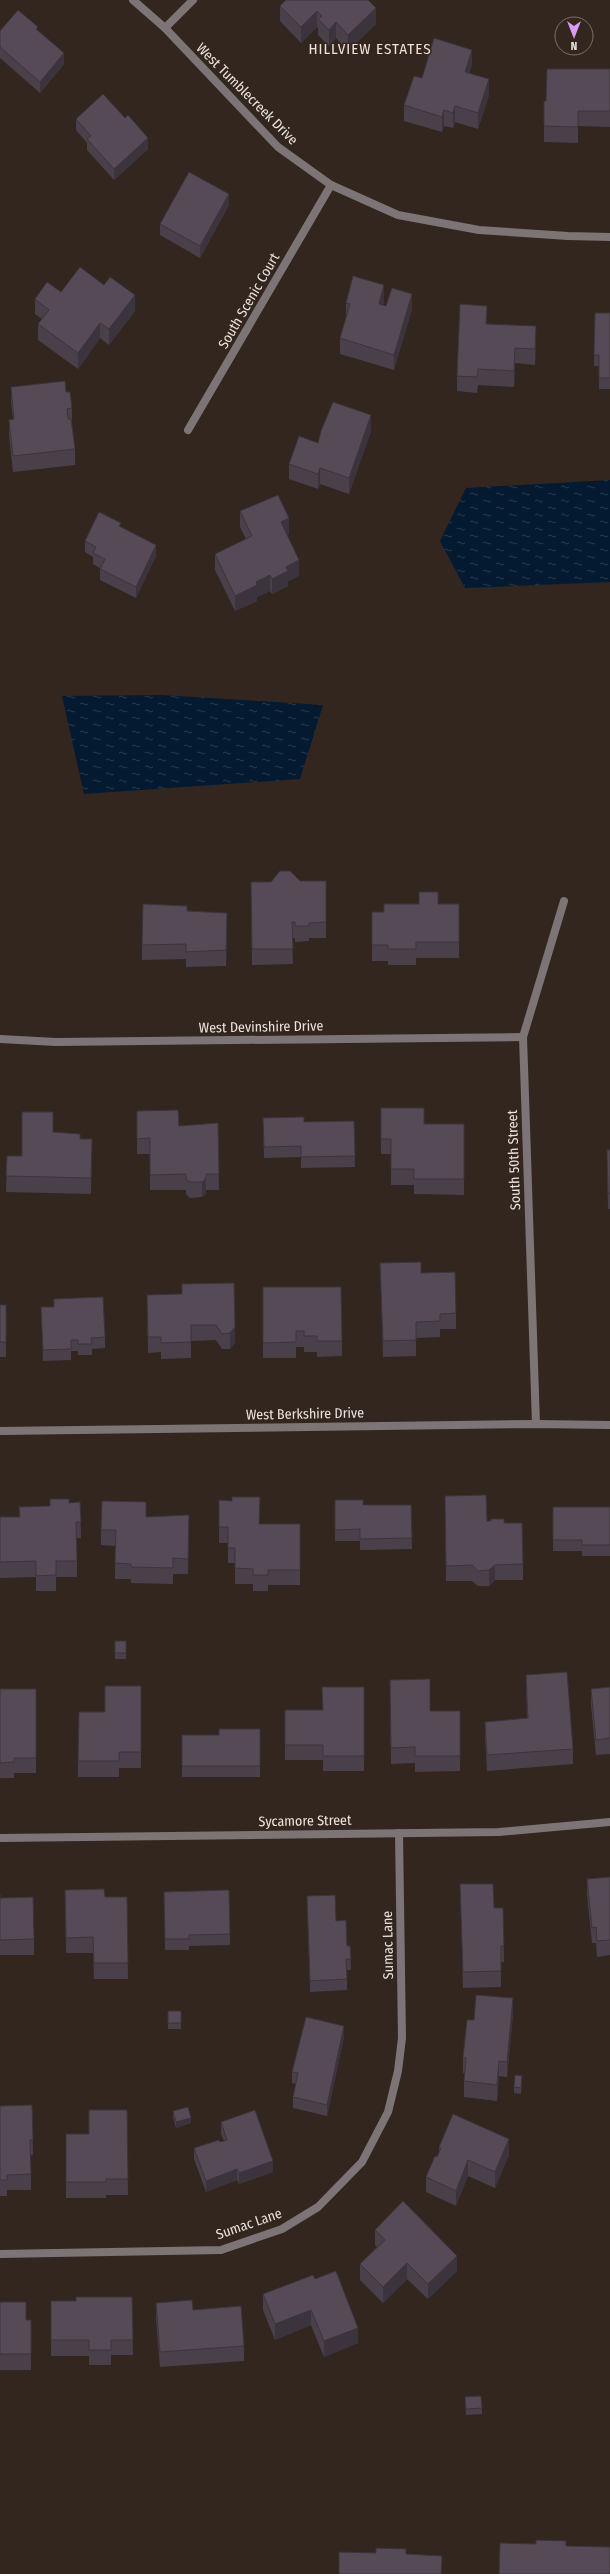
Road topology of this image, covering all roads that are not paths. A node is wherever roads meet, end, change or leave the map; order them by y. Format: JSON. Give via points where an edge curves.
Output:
{"nodes":[{"id":1,"x":133,"y":0,"type":"edge"},
{"id":2,"x":193,"y":0,"type":"edge"},
{"id":3,"x":165,"y":28,"type":"junction"},
{"id":4,"x":331,"y":185,"type":"junction"},
{"id":5,"x":610,"y":237,"type":"edge"},
{"id":6,"x":188,"y":430,"type":"dead end"},
{"id":7,"x":564,"y":901,"type":"dead end"},
{"id":8,"x":523,"y":1037,"type":"junction"},
{"id":9,"x":0,"y":1039,"type":"edge"},
{"id":10,"x":536,"y":1424,"type":"junction"},
{"id":11,"x":610,"y":1425,"type":"edge"},
{"id":12,"x":0,"y":1431,"type":"edge"},
{"id":13,"x":610,"y":1822,"type":"edge"},
{"id":14,"x":399,"y":1833,"type":"junction"},
{"id":15,"x":0,"y":1838,"type":"edge"},
{"id":16,"x":0,"y":2254,"type":"edge"}],
"edges":[{"from":1,"to":3,"type":"street","name":"West Tumblecreek Drive"},
{"from":2,"to":3,"type":"street"},
{"from":3,"to":4,"type":"street","name":"West Tumblecreek Drive","via":[[278,147]]},
{"from":4,"to":5,"type":"street","name":"West Tumblecreek Drive","via":[[406,216],[479,230]]},
{"from":4,"to":6,"type":"street","name":"South Scenic Court"},
{"from":7,"to":8,"type":"street","name":"South 50th Street"},
{"from":8,"to":9,"type":"street","name":"West Devinshire Drive","via":[[56,1042]]},
{"from":8,"to":10,"type":"street","name":"South 50th Street"},
{"from":10,"to":11,"type":"street","name":"West Berkshire Drive"},
{"from":10,"to":12,"type":"street","name":"West Berkshire Drive"},
{"from":13,"to":14,"type":"street","name":"Sycamore Street","via":[[499,1832]]},
{"from":14,"to":15,"type":"street","name":"Sycamore Street"},
{"from":14,"to":16,"type":"street","name":"Sumac Lane","via":[[402,2038],[398,2071],[388,2112],[362,2162],[318,2207],[282,2229],[221,2250]]}]}
